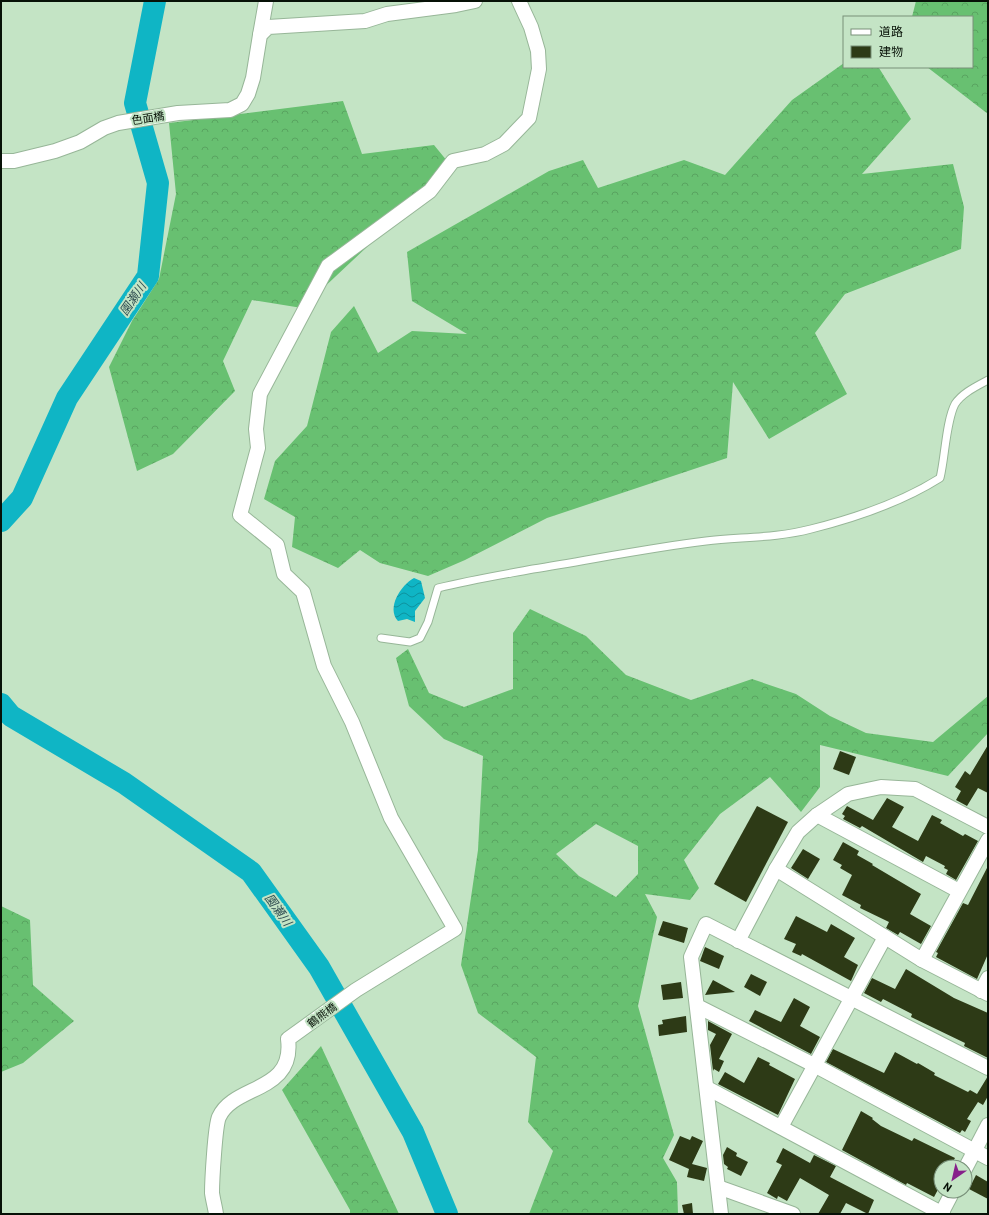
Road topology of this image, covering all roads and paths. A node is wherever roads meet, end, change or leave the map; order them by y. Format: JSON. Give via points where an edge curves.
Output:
{"nodes":[{"id":1,"x":266,"y":1,"type":"edge"},
{"id":2,"x":475,"y":1,"type":"edge"},
{"id":3,"x":519,"y":1,"type":"edge"},
{"id":4,"x":260,"y":35,"type":"junction"},
{"id":5,"x":1,"y":161,"type":"edge"},
{"id":6,"x":988,"y":380,"type":"edge"},
{"id":7,"x":381,"y":638,"type":"dead end"},
{"id":8,"x":817,"y":815,"type":"junction"},
{"id":9,"x":988,"y":827,"type":"edge"},
{"id":10,"x":988,"y":840,"type":"edge"},
{"id":11,"x":776,"y":869,"type":"junction"},
{"id":12,"x":959,"y":891,"type":"junction"},
{"id":13,"x":885,"y":937,"type":"junction"},
{"id":14,"x":738,"y":941,"type":"junction"},
{"id":15,"x":922,"y":960,"type":"junction"},
{"id":16,"x":988,"y":978,"type":"edge"},
{"id":17,"x":985,"y":992,"type":"edge"},
{"id":18,"x":850,"y":998,"type":"junction"},
{"id":19,"x":697,"y":1006,"type":"junction"},
{"id":20,"x":814,"y":1065,"type":"junction"},
{"id":21,"x":988,"y":1068,"type":"edge"},
{"id":22,"x":707,"y":1088,"type":"junction"},
{"id":23,"x":988,"y":1125,"type":"edge"},
{"id":24,"x":781,"y":1127,"type":"junction"},
{"id":25,"x":974,"y":1151,"type":"junction"},
{"id":26,"x":988,"y":1158,"type":"edge"},
{"id":27,"x":970,"y":1159,"type":"edge"},
{"id":28,"x":718,"y":1187,"type":"junction"},
{"id":29,"x":949,"y":1199,"type":"edge"},
{"id":30,"x":216,"y":1214,"type":"edge"},
{"id":31,"x":721,"y":1214,"type":"edge"},
{"id":32,"x":793,"y":1214,"type":"edge"},
{"id":33,"x":942,"y":1214,"type":"edge"}],
"edges":[{"from":1,"to":4,"type":"street","name":"色面橋"},
{"from":2,"to":4,"type":"street","via":[[387,14],[365,21],[268,27]]},
{"from":3,"to":30,"type":"street","name":"鶴熊橋","via":[[538,51],[539,69],[529,118],[504,144],[485,154],[453,161],[430,191],[328,266],[260,394],[256,429],[258,448],[240,515],[277,545],[284,574],[303,592],[324,666],[352,722],[391,818],[455,929],[356,990],[288,1039],[287,1059],[283,1069],[269,1082],[227,1107],[218,1118],[212,1192]]},
{"from":4,"to":5,"type":"street","name":"色面橋","via":[[254,78],[248,94],[242,104],[230,110],[178,114],[118,124],[55,151],[14,161]]},
{"from":6,"to":7,"type":"lane","via":[[970,390],[956,403],[951,414],[940,478],[872,510],[811,529],[706,541],[468,580],[438,588],[428,622],[420,638],[410,642]]},
{"from":8,"to":9,"type":"street","via":[[848,794],[881,787],[915,789]]},
{"from":8,"to":11,"type":"street","via":[[798,832]]},
{"from":8,"to":12,"type":"street"},
{"from":10,"to":12,"type":"street"},
{"from":11,"to":13,"type":"street"},
{"from":11,"to":14,"type":"street"},
{"from":12,"to":15,"type":"street"},
{"from":13,"to":15,"type":"street"},
{"from":13,"to":18,"type":"street"},
{"from":14,"to":18,"type":"street"},
{"from":14,"to":19,"type":"street","via":[[706,924],[691,957]]},
{"from":15,"to":17,"type":"street"},
{"from":16,"to":17,"type":"street"},
{"from":18,"to":20,"type":"street"},
{"from":18,"to":21,"type":"street"},
{"from":19,"to":20,"type":"street"},
{"from":19,"to":22,"type":"street"},
{"from":20,"to":24,"type":"street"},
{"from":20,"to":25,"type":"street"},
{"from":22,"to":24,"type":"street"},
{"from":22,"to":28,"type":"street"},
{"from":23,"to":25,"type":"street"},
{"from":24,"to":33,"type":"street"},
{"from":25,"to":26,"type":"street"},
{"from":25,"to":27,"type":"street"},
{"from":28,"to":31,"type":"street"},
{"from":28,"to":32,"type":"street"},
{"from":29,"to":33,"type":"street"}]}
